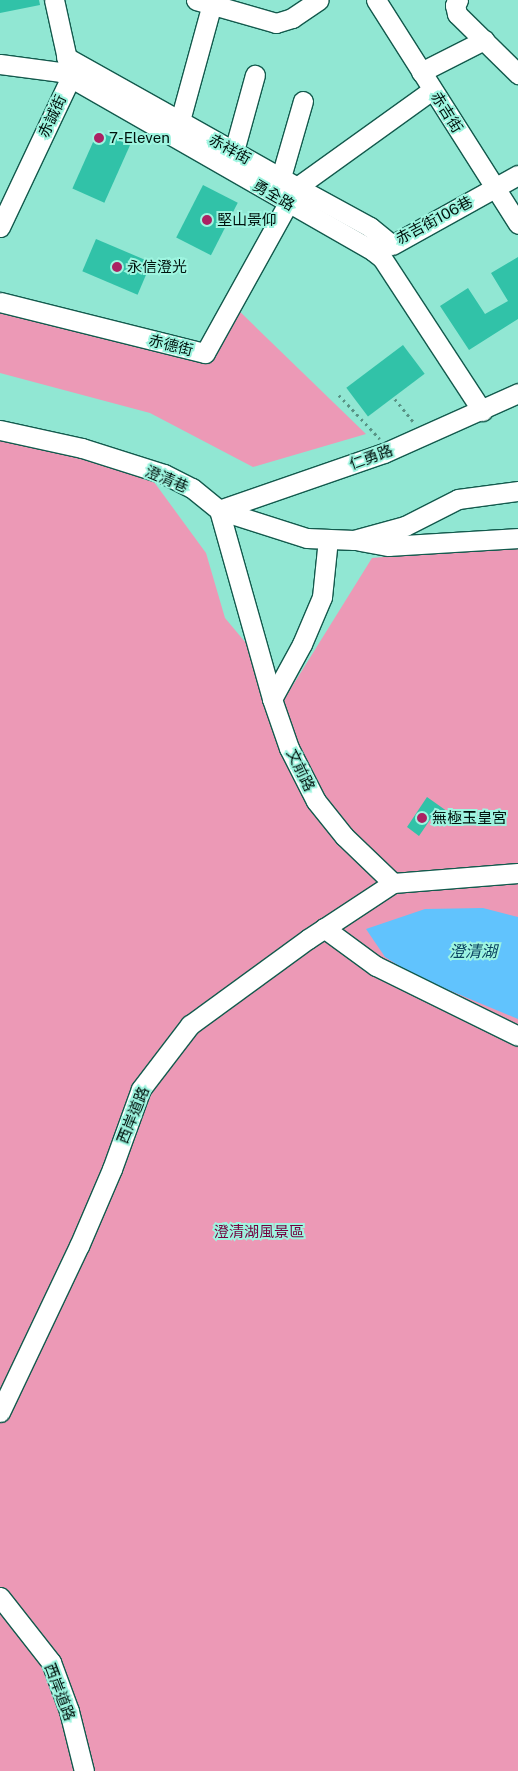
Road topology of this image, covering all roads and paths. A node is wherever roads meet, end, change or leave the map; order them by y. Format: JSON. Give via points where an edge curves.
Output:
{"nodes":[{"id":1,"x":54,"y":0,"type":"edge"},
{"id":2,"x":319,"y":0,"type":"edge"},
{"id":3,"x":376,"y":0,"type":"edge"},
{"id":4,"x":207,"y":2,"type":"edge"},
{"id":5,"x":456,"y":5,"type":"edge"},
{"id":6,"x":484,"y":40,"type":"junction"},
{"id":7,"x":66,"y":57,"type":"junction"},
{"id":8,"x":0,"y":64,"type":"edge"},
{"id":9,"x":421,"y":72,"type":"junction"},
{"id":10,"x":255,"y":74,"type":"dead end"},
{"id":11,"x":518,"y":74,"type":"edge"},
{"id":12,"x":71,"y":78,"type":"junction"},
{"id":13,"x":432,"y":90,"type":"junction"},
{"id":14,"x":303,"y":101,"type":"dead end"},
{"id":15,"x":178,"y":130,"type":"junction"},
{"id":16,"x":234,"y":151,"type":"junction"},
{"id":17,"x":518,"y":175,"type":"edge"},
{"id":18,"x":281,"y":177,"type":"junction"},
{"id":19,"x":297,"y":187,"type":"junction"},
{"id":20,"x":494,"y":188,"type":"junction"},
{"id":21,"x":286,"y":202,"type":"junction"},
{"id":22,"x":518,"y":224,"type":"edge"},
{"id":23,"x":0,"y":227,"type":"edge"},
{"id":24,"x":0,"y":302,"type":"edge"},
{"id":25,"x":518,"y":393,"type":"edge"},
{"id":26,"x":339,"y":395,"type":"dead end"},
{"id":27,"x":395,"y":399,"type":"dead end"},
{"id":28,"x":482,"y":411,"type":"junction"},
{"id":29,"x":416,"y":425,"type":"dead end"},
{"id":30,"x":0,"y":430,"type":"edge"},
{"id":31,"x":380,"y":439,"type":"dead end"},
{"id":32,"x":518,"y":491,"type":"edge"},
{"id":33,"x":219,"y":510,"type":"junction"},
{"id":34,"x":328,"y":538,"type":"junction"},
{"id":35,"x":518,"y":538,"type":"edge"},
{"id":36,"x":354,"y":540,"type":"junction"},
{"id":37,"x":272,"y":699,"type":"junction"},
{"id":38,"x":518,"y":873,"type":"edge"},
{"id":39,"x":393,"y":883,"type":"junction"},
{"id":40,"x":324,"y":928,"type":"junction"},
{"id":41,"x":518,"y":1036,"type":"edge"},
{"id":42,"x":0,"y":1412,"type":"edge"},
{"id":43,"x":0,"y":1597,"type":"edge"},
{"id":44,"x":84,"y":1771,"type":"edge"}],
"edges":[{"from":1,"to":7,"type":"street","name":"赤誠街"},
{"from":2,"to":4,"type":"street","via":[[292,18],[276,23]]},
{"from":3,"to":9,"type":"street","name":"赤吉街"},
{"from":4,"to":15,"type":"street"},
{"from":5,"to":6,"type":"street"},
{"from":6,"to":9,"type":"street"},
{"from":6,"to":11,"type":"street"},
{"from":7,"to":12,"type":"street","name":"赤誠街"},
{"from":7,"to":15,"type":"street"},
{"from":8,"to":12,"type":"street","name":"勇全路","via":[[61,72]]},
{"from":9,"to":13,"type":"street","name":"赤吉街"},
{"from":10,"to":16,"type":"street"},
{"from":12,"to":15,"type":"street","name":"勇全路"},
{"from":12,"to":23,"type":"street","name":"赤誠街"},
{"from":13,"to":19,"type":"street"},
{"from":13,"to":20,"type":"street","name":"赤吉街"},
{"from":14,"to":18,"type":"street"},
{"from":15,"to":16,"type":"street","name":"赤祥街"},
{"from":15,"to":21,"type":"street","name":"勇全路"},
{"from":16,"to":18,"type":"street","name":"赤祥街"},
{"from":17,"to":20,"type":"street"},
{"from":18,"to":19,"type":"street","name":"赤祥街"},
{"from":19,"to":20,"type":"street","name":"赤吉街106巷","via":[[370,227],[392,245]]},
{"from":19,"to":21,"type":"street"},
{"from":20,"to":22,"type":"street","name":"赤吉街"},
{"from":21,"to":24,"type":"street","name":"赤德街","via":[[205,353]]},
{"from":21,"to":28,"type":"street","name":"勇全路","via":[[382,258]]},
{"from":25,"to":28,"type":"street","name":"仁勇路"},
{"from":26,"to":31,"type":"path"},
{"from":27,"to":29,"type":"path"},
{"from":28,"to":33,"type":"street","name":"仁勇路","via":[[384,453]]},
{"from":30,"to":33,"type":"street","name":"澄清巷","via":[[82,448],[164,474],[192,488]]},
{"from":32,"to":36,"type":"street","name":"澄清巷","via":[[458,499],[405,526]]},
{"from":33,"to":34,"type":"street","name":"澄清巷","via":[[307,538]]},
{"from":33,"to":37,"type":"street","name":"文前路"},
{"from":34,"to":36,"type":"street","name":"澄清巷"},
{"from":34,"to":37,"type":"street","via":[[322,597],[302,644]]},
{"from":35,"to":36,"type":"street","name":"澄清巷","via":[[389,546]]},
{"from":37,"to":39,"type":"street","name":"文前路","via":[[289,748],[316,801],[344,836]]},
{"from":38,"to":39,"type":"street"},
{"from":39,"to":40,"type":"street","name":"西岸道路"},
{"from":40,"to":41,"type":"street","via":[[376,966]]},
{"from":40,"to":42,"type":"street","name":"西岸道路","via":[[190,1025],[141,1089],[90,1220]]},
{"from":43,"to":44,"type":"street","name":"西岸道路","via":[[51,1662],[69,1711]]}]}
